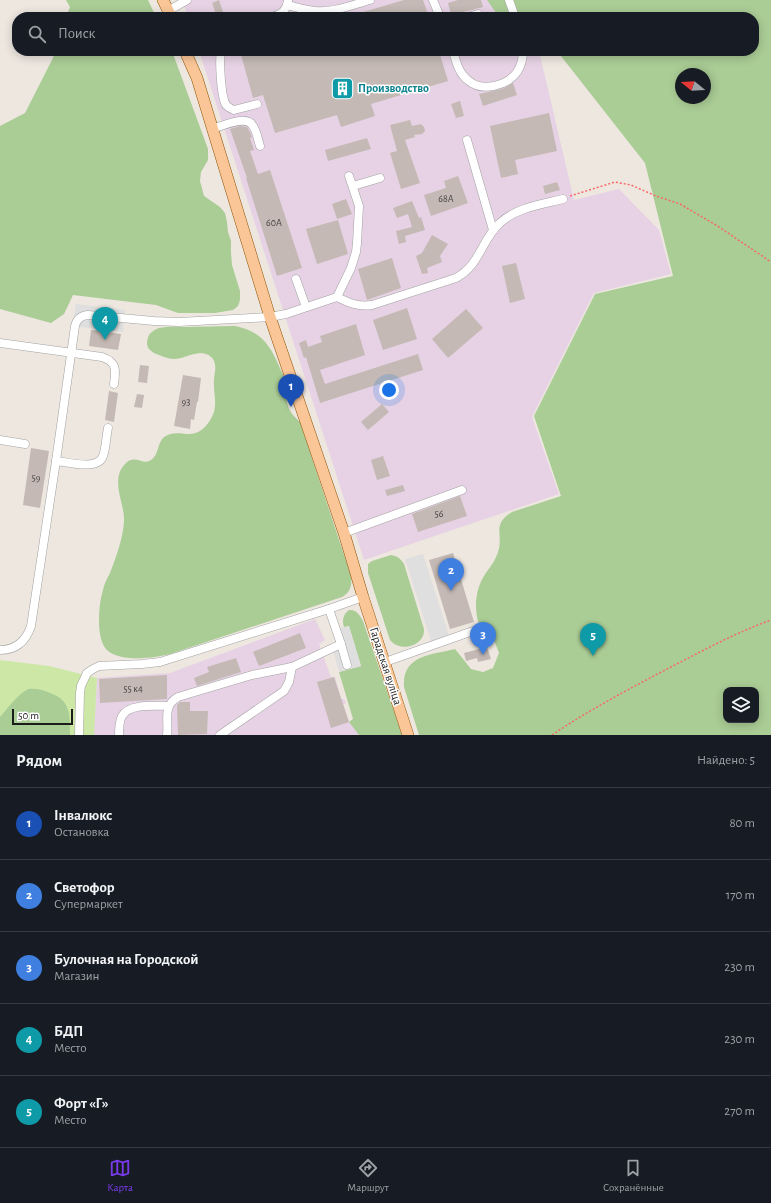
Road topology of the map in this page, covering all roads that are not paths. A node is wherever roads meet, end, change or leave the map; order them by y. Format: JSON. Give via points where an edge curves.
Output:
{"nodes":[{"id":1,"x":163,"y":0,"type":"edge"},
{"id":2,"x":187,"y":0,"type":"edge"},
{"id":3,"x":370,"y":0,"type":"edge"},
{"id":4,"x":433,"y":0,"type":"edge"},
{"id":5,"x":509,"y":0,"type":"edge"},
{"id":6,"x":287,"y":3,"type":"edge"},
{"id":7,"x":169,"y":12,"type":"edge"},
{"id":8,"x":172,"y":12,"type":"edge"},
{"id":9,"x":438,"y":12,"type":"edge"},
{"id":10,"x":513,"y":12,"type":"edge"},
{"id":11,"x":187,"y":56,"type":"edge"},
{"id":12,"x":221,"y":56,"type":"edge"},
{"id":13,"x":454,"y":56,"type":"edge"},
{"id":14,"x":522,"y":56,"type":"edge"},
{"id":15,"x":257,"y":104,"type":"dead end"},
{"id":16,"x":212,"y":129,"type":"junction"},
{"id":17,"x":467,"y":140,"type":"dead end"},
{"id":18,"x":260,"y":146,"type":"dead end"},
{"id":19,"x":349,"y":176,"type":"dead end"},
{"id":20,"x":380,"y":178,"type":"dead end"},
{"id":21,"x":352,"y":186,"type":"junction"},
{"id":22,"x":563,"y":199,"type":"road end"},
{"id":23,"x":493,"y":230,"type":"junction"},
{"id":24,"x":296,"y":279,"type":"dead end"},
{"id":25,"x":337,"y":297,"type":"junction"},
{"id":26,"x":306,"y":307,"type":"junction"},
{"id":27,"x":270,"y":317,"type":"junction"},
{"id":28,"x":0,"y":343,"type":"edge"},
{"id":29,"x":71,"y":353,"type":"junction"},
{"id":30,"x":114,"y":384,"type":"dead end"},
{"id":31,"x":108,"y":428,"type":"dead end"},
{"id":32,"x":0,"y":440,"type":"edge"},
{"id":33,"x":25,"y":444,"type":"dead end"},
{"id":34,"x":56,"y":461,"type":"junction"},
{"id":35,"x":462,"y":490,"type":"dead end"},
{"id":36,"x":344,"y":533,"type":"junction"},
{"id":37,"x":363,"y":597,"type":"junction"},
{"id":38,"x":329,"y":609,"type":"junction"},
{"id":39,"x":473,"y":631,"type":"dead end"},
{"id":40,"x":341,"y":644,"type":"junction"},
{"id":41,"x":0,"y":650,"type":"edge"},
{"id":42,"x":385,"y":662,"type":"junction"},
{"id":43,"x":347,"y":665,"type":"dead end"},
{"id":44,"x":292,"y":668,"type":"junction"},
{"id":45,"x":168,"y":706,"type":"junction"},
{"id":46,"x":79,"y":735,"type":"edge"},
{"id":47,"x":119,"y":735,"type":"edge"},
{"id":48,"x":167,"y":735,"type":"edge"},
{"id":49,"x":220,"y":735,"type":"edge"},
{"id":50,"x":408,"y":735,"type":"edge"}],
"edges":[{"from":1,"to":7,"type":"main road"},
{"from":2,"to":8,"type":"street"},
{"from":3,"to":6,"type":"street","via":[[322,12]]},
{"from":4,"to":9,"type":"street"},
{"from":5,"to":10,"type":"street"},
{"from":11,"to":16,"type":"main road","name":"Гарадская вуліца","via":[[197,78]]},
{"from":12,"to":15,"type":"street","via":[[224,96],[228,106],[231,109],[238,109]]},
{"from":13,"to":14,"type":"street","via":[[465,78],[483,87],[495,86],[511,78],[520,65]]},
{"from":16,"to":18,"type":"street","via":[[238,121],[249,121]]},
{"from":16,"to":27,"type":"main road","name":"Гарадская вуліца"},
{"from":17,"to":23,"type":"street"},
{"from":19,"to":21,"type":"street"},
{"from":20,"to":21,"type":"street"},
{"from":21,"to":25,"type":"street","via":[[359,206],[356,252]]},
{"from":22,"to":23,"type":"street","via":[[512,214]]},
{"from":23,"to":25,"type":"street","via":[[470,268],[456,278],[365,306],[353,305]]},
{"from":24,"to":26,"type":"street"},
{"from":25,"to":26,"type":"street"},
{"from":26,"to":27,"type":"street"},
{"from":27,"to":29,"type":"street","via":[[179,322],[84,315],[76,322]]},
{"from":27,"to":36,"type":"main road","name":"Гарадская вуліца"},
{"from":28,"to":29,"type":"street"},
{"from":29,"to":30,"type":"street","via":[[102,357],[111,361],[115,371]]},
{"from":29,"to":34,"type":"street"},
{"from":31,"to":34,"type":"street","via":[[103,456],[98,463],[88,465]]},
{"from":32,"to":33,"type":"street"},
{"from":34,"to":41,"type":"street","via":[[31,626],[18,646]]},
{"from":35,"to":36,"type":"street"},
{"from":36,"to":37,"type":"main road","name":"Гарадская вуліца"},
{"from":37,"to":38,"type":"street"},
{"from":37,"to":42,"type":"main road","name":"Гарадская вуліца"},
{"from":38,"to":40,"type":"street"},
{"from":38,"to":46,"type":"street","via":[[160,662],[108,665],[93,669],[87,674],[81,686]]},
{"from":39,"to":42,"type":"street"},
{"from":40,"to":43,"type":"street"},
{"from":40,"to":44,"type":"street"},
{"from":42,"to":50,"type":"main road","name":"Гарадская вуліца"},
{"from":44,"to":45,"type":"street","via":[[252,675],[182,695]]},
{"from":44,"to":49,"type":"street","via":[[284,691]]},
{"from":45,"to":47,"type":"street","via":[[127,710],[120,721]]},
{"from":45,"to":48,"type":"street"}]}
